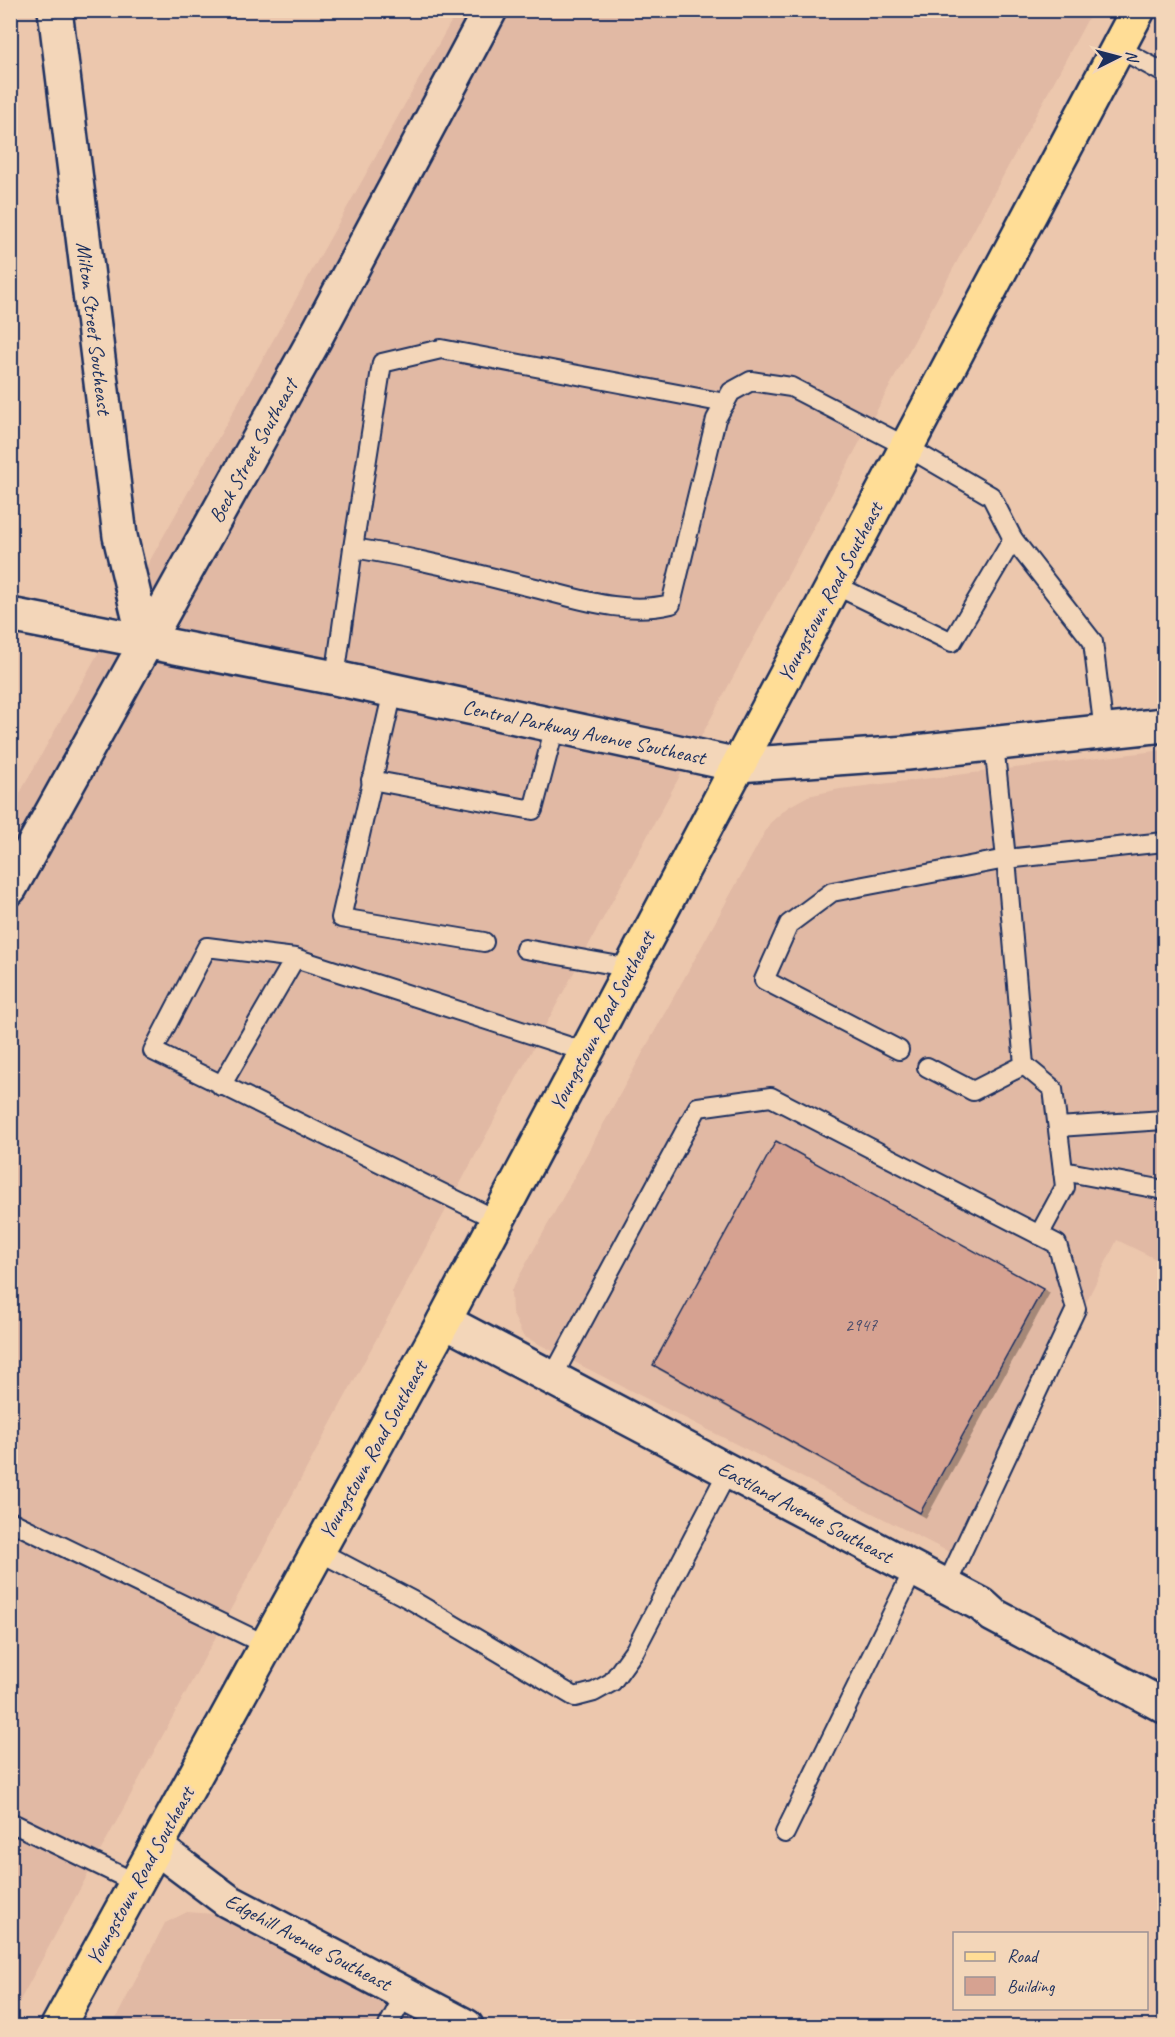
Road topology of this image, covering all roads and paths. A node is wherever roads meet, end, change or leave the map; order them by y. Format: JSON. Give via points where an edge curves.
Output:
{"nodes":[{"id":1,"x":55,"y":10,"type":"edge"},
{"id":2,"x":490,"y":10,"type":"edge"},
{"id":3,"x":1138,"y":10,"type":"edge"},
{"id":4,"x":1118,"y":48,"type":"junction"},
{"id":5,"x":1164,"y":74,"type":"edge"},
{"id":6,"x":725,"y":403,"type":"junction"},
{"id":7,"x":907,"y":447,"type":"junction"},
{"id":8,"x":1013,"y":539,"type":"junction"},
{"id":9,"x":352,"y":548,"type":"junction"},
{"id":10,"x":833,"y":584,"type":"junction"},
{"id":11,"x":10,"y":615,"type":"edge"},
{"id":12,"x":145,"y":642,"type":"junction"},
{"id":13,"x":335,"y":678,"type":"junction"},
{"id":14,"x":393,"y":691,"type":"junction"},
{"id":15,"x":1164,"y":725,"type":"edge"},
{"id":16,"x":555,"y":726,"type":"junction"},
{"id":17,"x":1104,"y":732,"type":"junction"},
{"id":18,"x":994,"y":744,"type":"junction"},
{"id":19,"x":738,"y":765,"type":"junction"},
{"id":20,"x":371,"y":780,"type":"junction"},
{"id":21,"x":1164,"y":842,"type":"edge"},
{"id":22,"x":1006,"y":859,"type":"junction"},
{"id":23,"x":10,"y":888,"type":"edge"},
{"id":24,"x":484,"y":942,"type":"dead end"},
{"id":25,"x":525,"y":949,"type":"dead end"},
{"id":26,"x":295,"y":958,"type":"junction"},
{"id":27,"x":631,"y":968,"type":"junction"},
{"id":28,"x":899,"y":1050,"type":"dead end"},
{"id":29,"x":586,"y":1052,"type":"junction"},
{"id":30,"x":1024,"y":1065,"type":"junction"},
{"id":31,"x":927,"y":1067,"type":"dead end"},
{"id":32,"x":221,"y":1086,"type":"junction"},
{"id":33,"x":1164,"y":1120,"type":"edge"},
{"id":34,"x":1058,"y":1127,"type":"junction"},
{"id":35,"x":1063,"y":1171,"type":"junction"},
{"id":36,"x":1164,"y":1190,"type":"edge"},
{"id":37,"x":497,"y":1220,"type":"junction"},
{"id":38,"x":1039,"y":1234,"type":"junction"},
{"id":39,"x":444,"y":1321,"type":"junction"},
{"id":40,"x":552,"y":1378,"type":"junction"},
{"id":41,"x":728,"y":1471,"type":"junction"},
{"id":42,"x":10,"y":1521,"type":"edge"},
{"id":43,"x":318,"y":1551,"type":"junction"},
{"id":44,"x":914,"y":1569,"type":"junction"},
{"id":45,"x":946,"y":1586,"type":"junction"},
{"id":46,"x":266,"y":1646,"type":"junction"},
{"id":47,"x":1164,"y":1706,"type":"edge"},
{"id":48,"x":10,"y":1822,"type":"edge"},
{"id":49,"x":784,"y":1833,"type":"dead end"},
{"id":50,"x":156,"y":1847,"type":"junction"},
{"id":51,"x":136,"y":1883,"type":"junction"},
{"id":52,"x":405,"y":1994,"type":"junction"},
{"id":53,"x":58,"y":2026,"type":"edge"},
{"id":54,"x":388,"y":2026,"type":"edge"},
{"id":55,"x":466,"y":2026,"type":"edge"}],
"edges":[{"from":1,"to":12,"type":"street","name":"Milton Street Southeast","via":[[120,536]]},
{"from":2,"to":12,"type":"street","name":"Beck Street Southeast","via":[[313,342]]},
{"from":3,"to":4,"type":"main road","name":"Youngstown Road Southeast"},
{"from":4,"to":5,"type":"lane"},
{"from":4,"to":7,"type":"main road","name":"Youngstown Road Southeast"},
{"from":6,"to":7,"type":"lane","via":[[731,393],[751,381],[791,387]]},
{"from":6,"to":9,"type":"lane","via":[[716,418],[671,604],[651,609],[613,606],[404,556]]},
{"from":6,"to":9,"type":"lane","via":[[441,349],[382,363]]},
{"from":7,"to":8,"type":"lane","via":[[991,496]]},
{"from":7,"to":10,"type":"main road","name":"Youngstown Road Southeast"},
{"from":8,"to":10,"type":"lane","via":[[952,642]]},
{"from":8,"to":17,"type":"lane","via":[[1093,642]]},
{"from":9,"to":13,"type":"lane"},
{"from":10,"to":19,"type":"main road","name":"Youngstown Road Southeast"},
{"from":11,"to":12,"type":"street","name":"Central Parkway Avenue Southeast"},
{"from":12,"to":13,"type":"street","name":"Central Parkway Avenue Southeast"},
{"from":12,"to":23,"type":"street","name":"Beck Street Southeast"},
{"from":13,"to":14,"type":"street","name":"Central Parkway Avenue Southeast"},
{"from":14,"to":16,"type":"street","name":"Central Parkway Avenue Southeast"},
{"from":14,"to":20,"type":"lane"},
{"from":15,"to":17,"type":"street","name":"Central Parkway Avenue Southeast"},
{"from":16,"to":19,"type":"street","name":"Central Parkway Avenue Southeast"},
{"from":16,"to":20,"type":"lane","via":[[533,810]]},
{"from":17,"to":18,"type":"street","name":"Central Parkway Avenue Southeast"},
{"from":18,"to":19,"type":"street","name":"Central Parkway Avenue Southeast"},
{"from":18,"to":22,"type":"lane"},
{"from":19,"to":27,"type":"main road","name":"Youngstown Road Southeast"},
{"from":20,"to":24,"type":"lane","via":[[341,918]]},
{"from":21,"to":22,"type":"lane"},
{"from":22,"to":28,"type":"lane","via":[[832,892],[789,924],[764,980]]},
{"from":22,"to":30,"type":"lane"},
{"from":25,"to":27,"type":"lane"},
{"from":26,"to":29,"type":"lane"},
{"from":26,"to":32,"type":"lane"},
{"from":26,"to":32,"type":"lane","via":[[207,947],[153,1051]]},
{"from":27,"to":29,"type":"main road","name":"Youngstown Road Southeast"},
{"from":29,"to":37,"type":"main road","name":"Youngstown Road Southeast"},
{"from":30,"to":31,"type":"lane","via":[[973,1091]]},
{"from":30,"to":34,"type":"lane","via":[[1053,1089]]},
{"from":32,"to":37,"type":"lane"},
{"from":33,"to":34,"type":"lane"},
{"from":34,"to":35,"type":"lane"},
{"from":35,"to":36,"type":"lane"},
{"from":35,"to":38,"type":"lane","via":[[1065,1187]]},
{"from":37,"to":39,"type":"main road","name":"Youngstown Road Southeast"},
{"from":38,"to":40,"type":"lane","via":[[771,1097],[698,1107]]},
{"from":38,"to":45,"type":"lane","via":[[1057,1244],[1076,1309]]},
{"from":39,"to":40,"type":"street","name":"Eastland Avenue Southeast"},
{"from":39,"to":43,"type":"main road","name":"Youngstown Road Southeast"},
{"from":40,"to":41,"type":"street","name":"Eastland Avenue Southeast"},
{"from":41,"to":43,"type":"lane","via":[[635,1650],[612,1682],[575,1697],[413,1601]]},
{"from":41,"to":44,"type":"street","name":"Eastland Avenue Southeast"},
{"from":42,"to":46,"type":"lane"},
{"from":43,"to":46,"type":"main road","name":"Youngstown Road Southeast"},
{"from":44,"to":45,"type":"street","name":"Eastland Avenue Southeast"},
{"from":44,"to":49,"type":"lane"},
{"from":45,"to":47,"type":"street","name":"Eastland Avenue Southeast"},
{"from":46,"to":50,"type":"main road","name":"Youngstown Road Southeast"},
{"from":48,"to":51,"type":"lane"},
{"from":50,"to":51,"type":"main road","name":"Youngstown Road Southeast"},
{"from":50,"to":52,"type":"street","name":"Edgehill Avenue Southeast","via":[[228,1901]]},
{"from":51,"to":53,"type":"main road","name":"Youngstown Road Southeast"},
{"from":52,"to":54,"type":"lane"},
{"from":52,"to":55,"type":"street","name":"Edgehill Avenue Southeast"}]}
